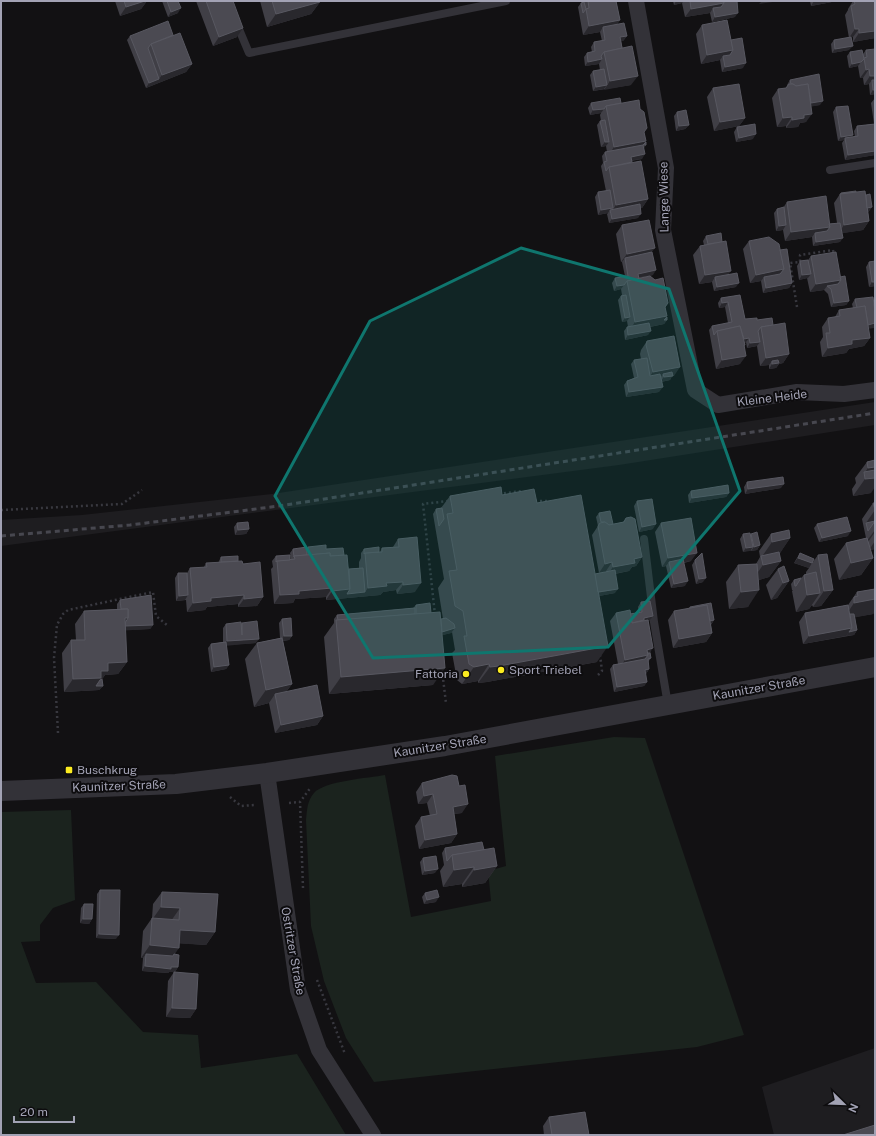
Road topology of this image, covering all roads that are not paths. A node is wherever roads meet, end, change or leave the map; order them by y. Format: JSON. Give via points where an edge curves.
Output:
{"nodes":[{"id":1,"x":506,"y":1,"type":"edge"},
{"id":2,"x":636,"y":1,"type":"edge"},
{"id":3,"x":233,"y":14,"type":"edge"},
{"id":4,"x":875,"y":163,"type":"edge"},
{"id":5,"x":830,"y":170,"type":"dead end"},
{"id":6,"x":875,"y":390,"type":"edge"},
{"id":7,"x":718,"y":405,"type":"joint"},
{"id":8,"x":644,"y":539,"type":"dead end"},
{"id":9,"x":875,"y":667,"type":"edge"},
{"id":10,"x":668,"y":705,"type":"junction"},
{"id":11,"x":267,"y":773,"type":"junction"},
{"id":12,"x":1,"y":791,"type":"edge"},
{"id":13,"x":373,"y":1135,"type":"edge"}],
"edges":[{"from":1,"to":3,"type":"lane","via":[[250,53]]},
{"from":2,"to":7,"type":"street","name":"Lange Wiese","via":[[666,168],[664,230],[694,390]]},
{"from":4,"to":5,"type":"lane"},
{"from":6,"to":7,"type":"street","name":"Kleine Heide","via":[[844,394],[797,392]]},
{"from":8,"to":10,"type":"lane"},
{"from":9,"to":10,"type":"street","name":"Kaunitzer Straße"},
{"from":10,"to":11,"type":"street","name":"Kaunitzer Straße","via":[[445,746]]},
{"from":11,"to":12,"type":"street","name":"Kaunitzer Straße","via":[[176,784]]},
{"from":11,"to":13,"type":"street","name":"Ostritzer Straße","via":[[298,990],[319,1050]]}]}
